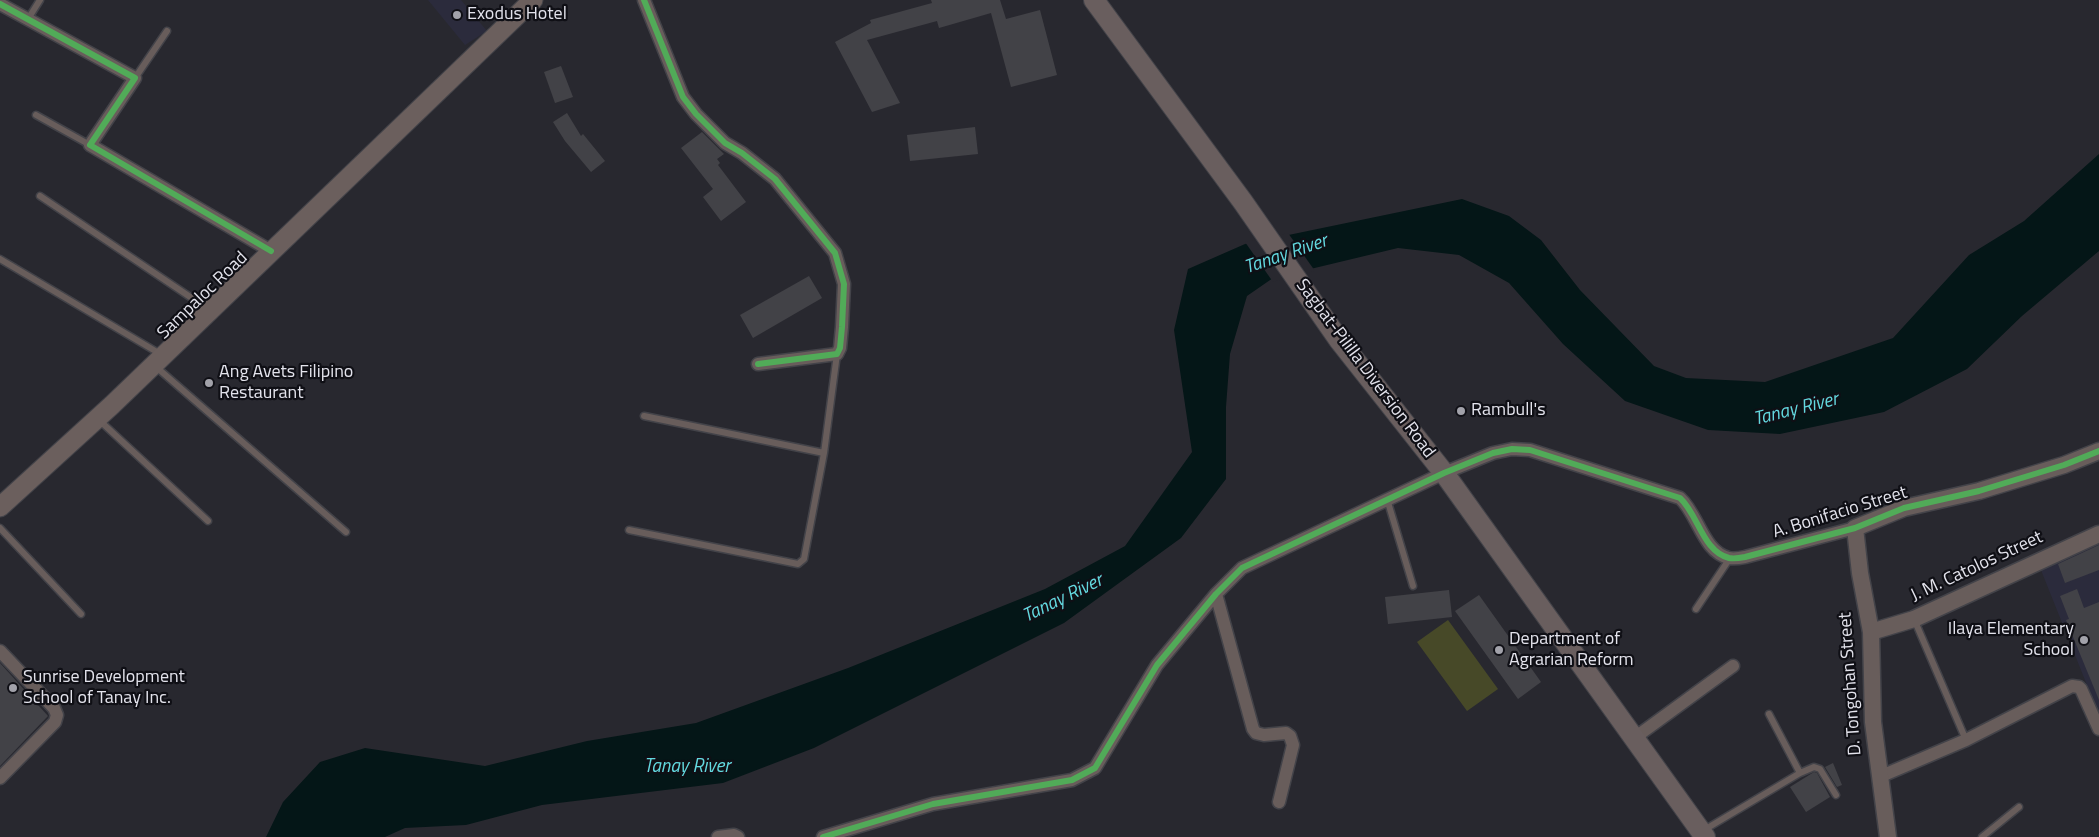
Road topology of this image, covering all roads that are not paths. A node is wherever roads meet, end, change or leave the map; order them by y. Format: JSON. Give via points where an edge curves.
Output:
{"nodes":[{"id":1,"x":40,"y":0,"type":"edge"},
{"id":2,"x":532,"y":0,"type":"edge"},
{"id":3,"x":644,"y":0,"type":"edge"},
{"id":4,"x":1094,"y":0,"type":"edge"},
{"id":5,"x":0,"y":4,"type":"edge"},
{"id":6,"x":28,"y":19,"type":"junction"},
{"id":7,"x":168,"y":31,"type":"dead end"},
{"id":8,"x":135,"y":78,"type":"junction"},
{"id":9,"x":36,"y":115,"type":"dead end"},
{"id":10,"x":90,"y":145,"type":"junction"},
{"id":11,"x":40,"y":196,"type":"dead end"},
{"id":12,"x":270,"y":251,"type":"junction"},
{"id":13,"x":0,"y":258,"type":"edge"},
{"id":14,"x":211,"y":311,"type":"junction"},
{"id":15,"x":837,"y":354,"type":"junction"},
{"id":16,"x":158,"y":361,"type":"junction"},
{"id":17,"x":758,"y":364,"type":"dead end"},
{"id":18,"x":644,"y":416,"type":"dead end"},
{"id":19,"x":98,"y":419,"type":"junction"},
{"id":20,"x":2099,"y":451,"type":"edge"},
{"id":21,"x":824,"y":453,"type":"junction"},
{"id":22,"x":1444,"y":473,"type":"junction"},
{"id":23,"x":1387,"y":499,"type":"junction"},
{"id":24,"x":0,"y":507,"type":"edge"},
{"id":25,"x":208,"y":521,"type":"dead end"},
{"id":26,"x":0,"y":528,"type":"edge"},
{"id":27,"x":1855,"y":528,"type":"junction"},
{"id":28,"x":629,"y":530,"type":"dead end"},
{"id":29,"x":346,"y":532,"type":"dead end"},
{"id":30,"x":2099,"y":534,"type":"edge"},
{"id":31,"x":1730,"y":558,"type":"junction"},
{"id":32,"x":1413,"y":586,"type":"dead end"},
{"id":33,"x":1216,"y":594,"type":"junction"},
{"id":34,"x":1696,"y":609,"type":"dead end"},
{"id":35,"x":81,"y":614,"type":"dead end"},
{"id":36,"x":1914,"y":619,"type":"junction"},
{"id":37,"x":1871,"y":632,"type":"junction"},
{"id":38,"x":0,"y":651,"type":"edge"},
{"id":39,"x":1733,"y":666,"type":"dead end"},
{"id":40,"x":1769,"y":714,"type":"dead end"},
{"id":41,"x":2099,"y":729,"type":"edge"},
{"id":42,"x":1634,"y":739,"type":"junction"},
{"id":43,"x":1966,"y":740,"type":"junction"},
{"id":44,"x":1800,"y":773,"type":"junction"},
{"id":45,"x":0,"y":778,"type":"edge"},
{"id":46,"x":1879,"y":778,"type":"junction"},
{"id":47,"x":1836,"y":794,"type":"dead end"},
{"id":48,"x":1279,"y":802,"type":"dead end"},
{"id":49,"x":2018,"y":807,"type":"dead end"},
{"id":50,"x":1703,"y":834,"type":"edge"},
{"id":51,"x":718,"y":837,"type":"edge"},
{"id":52,"x":738,"y":837,"type":"edge"},
{"id":53,"x":823,"y":837,"type":"edge"},
{"id":54,"x":1888,"y":837,"type":"edge"},
{"id":55,"x":1982,"y":837,"type":"edge"}],
"edges":[{"from":1,"to":6,"type":"lane"},
{"from":2,"to":12,"type":"main road","name":"Sampaloc Road"},
{"from":3,"to":15,"type":"street","via":[[683,97],[725,143],[775,179],[835,253],[844,284]]},
{"from":4,"to":22,"type":"main road","name":"Sagbat-Pililla Diversion Road","via":[[1243,202],[1339,340]]},
{"from":5,"to":6,"type":"street"},
{"from":6,"to":8,"type":"street"},
{"from":7,"to":8,"type":"lane"},
{"from":8,"to":10,"type":"street"},
{"from":9,"to":10,"type":"lane"},
{"from":10,"to":12,"type":"street"},
{"from":11,"to":14,"type":"lane"},
{"from":12,"to":14,"type":"main road","name":"Sampaloc Road"},
{"from":13,"to":16,"type":"lane"},
{"from":14,"to":16,"type":"main road","name":"Sampaloc Road"},
{"from":15,"to":17,"type":"street"},
{"from":15,"to":21,"type":"lane"},
{"from":16,"to":19,"type":"main road","name":"Sampaloc Road"},
{"from":16,"to":29,"type":"lane"},
{"from":18,"to":21,"type":"lane"},
{"from":19,"to":24,"type":"main road","name":"Sampaloc Road"},
{"from":19,"to":25,"type":"lane"},
{"from":20,"to":27,"type":"street","name":"A. Bonifacio Street","via":[[1979,491],[1904,508]]},
{"from":21,"to":28,"type":"lane","via":[[807,553],[798,564]]},
{"from":22,"to":23,"type":"street"},
{"from":22,"to":31,"type":"street","via":[[1493,453],[1530,450],[1680,498],[1688,505],[1709,543]]},
{"from":22,"to":42,"type":"main road","name":"Sagbat-Pililla Diversion Road"},
{"from":23,"to":32,"type":"lane"},
{"from":23,"to":33,"type":"street","via":[[1242,568]]},
{"from":26,"to":35,"type":"lane"},
{"from":27,"to":31,"type":"street","name":"A. Bonifacio Street","via":[[1745,557]]},
{"from":27,"to":37,"type":"street","name":"D. Tongohan Street"},
{"from":30,"to":36,"type":"street","name":"J. M. Catolos Street"},
{"from":31,"to":34,"type":"lane"},
{"from":33,"to":48,"type":"street","via":[[1253,729],[1264,735],[1286,733],[1292,740]]},
{"from":33,"to":53,"type":"street","via":[[1157,665],[1095,768],[1084,775],[1072,780],[934,804]]},
{"from":36,"to":37,"type":"street","name":"J. M. Catolos Street"},
{"from":36,"to":43,"type":"lane"},
{"from":37,"to":46,"type":"street","name":"D. Tongohan Street","via":[[1873,722]]},
{"from":38,"to":45,"type":"street","via":[[57,715],[55,722]]},
{"from":39,"to":42,"type":"street"},
{"from":40,"to":44,"type":"lane"},
{"from":41,"to":43,"type":"street","via":[[2081,689],[2075,685]]},
{"from":42,"to":50,"type":"main road","name":"Sagbat-Pililla Diversion Road"},
{"from":43,"to":46,"type":"street"},
{"from":44,"to":47,"type":"lane","via":[[1820,768]]},
{"from":44,"to":50,"type":"lane"},
{"from":46,"to":54,"type":"street","name":"D. Tongohan Street"},
{"from":49,"to":55,"type":"lane"},
{"from":51,"to":52,"type":"street"}]}
